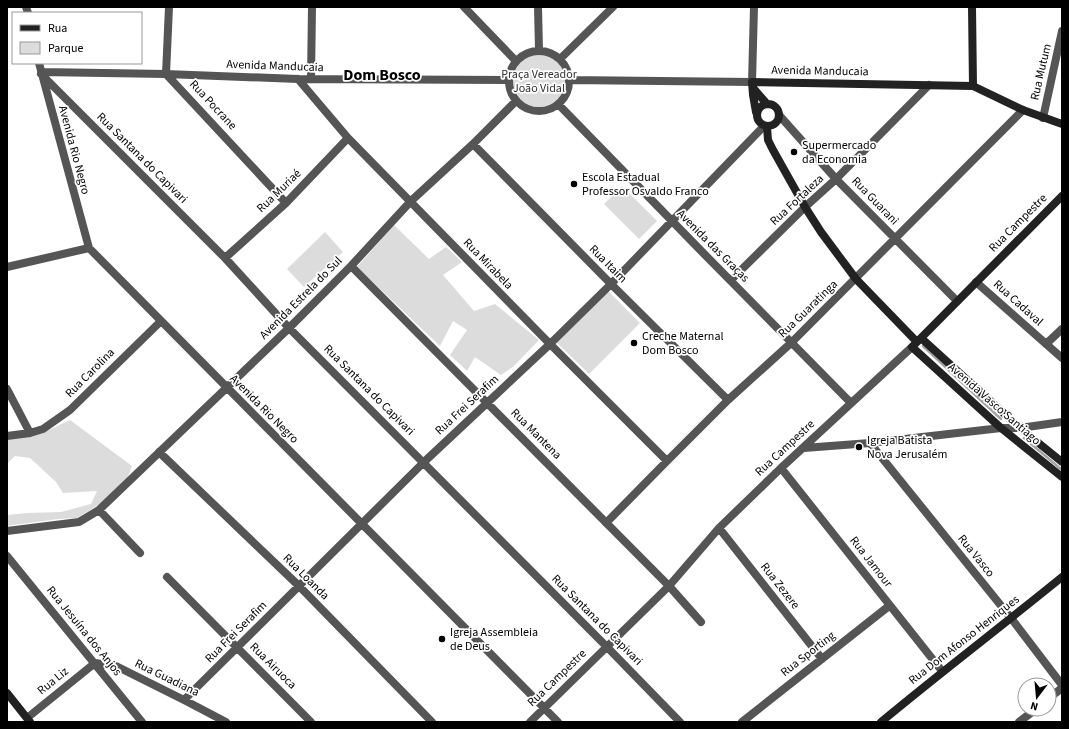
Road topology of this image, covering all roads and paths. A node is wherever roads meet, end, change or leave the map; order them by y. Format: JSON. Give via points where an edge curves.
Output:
{"nodes":[{"id":1,"x":169,"y":7,"type":"edge"},
{"id":2,"x":312,"y":7,"type":"edge"},
{"id":3,"x":464,"y":7,"type":"edge"},
{"id":4,"x":538,"y":7,"type":"edge"},
{"id":5,"x":613,"y":7,"type":"edge"},
{"id":6,"x":754,"y":7,"type":"edge"},
{"id":7,"x":972,"y":7,"type":"edge"},
{"id":8,"x":1062,"y":31,"type":"edge"},
{"id":9,"x":539,"y":50,"type":"junction"},
{"id":10,"x":560,"y":59,"type":"junction"},
{"id":11,"x":516,"y":60,"type":"junction"},
{"id":12,"x":39,"y":64,"type":"edge"},
{"id":13,"x":41,"y":73,"type":"junction"},
{"id":14,"x":166,"y":74,"type":"junction"},
{"id":15,"x":298,"y":79,"type":"junction"},
{"id":16,"x":311,"y":79,"type":"junction"},
{"id":17,"x":508,"y":80,"type":"junction"},
{"id":18,"x":569,"y":80,"type":"junction"},
{"id":19,"x":753,"y":85,"type":"junction"},
{"id":20,"x":929,"y":85,"type":"junction"},
{"id":21,"x":973,"y":86,"type":"junction"},
{"id":22,"x":516,"y":101,"type":"junction"},
{"id":23,"x":558,"y":104,"type":"junction"},
{"id":24,"x":767,"y":104,"type":"junction"},
{"id":25,"x":1023,"y":110,"type":"junction"},
{"id":26,"x":756,"y":112,"type":"junction"},
{"id":27,"x":779,"y":115,"type":"junction"},
{"id":28,"x":1043,"y":118,"type":"junction"},
{"id":29,"x":1062,"y":124,"type":"edge"},
{"id":30,"x":765,"y":126,"type":"junction"},
{"id":31,"x":348,"y":138,"type":"junction"},
{"id":32,"x":473,"y":144,"type":"junction"},
{"id":33,"x":836,"y":179,"type":"junction"},
{"id":34,"x":1062,"y":196,"type":"edge"},
{"id":35,"x":411,"y":201,"type":"junction"},
{"id":36,"x":286,"y":203,"type":"junction"},
{"id":37,"x":805,"y":207,"type":"junction"},
{"id":38,"x":671,"y":221,"type":"junction"},
{"id":39,"x":896,"y":239,"type":"junction"},
{"id":40,"x":89,"y":248,"type":"junction"},
{"id":41,"x":224,"y":258,"type":"junction"},
{"id":42,"x":351,"y":266,"type":"junction"},
{"id":43,"x":7,"y":267,"type":"edge"},
{"id":44,"x":856,"y":279,"type":"junction"},
{"id":45,"x":731,"y":280,"type":"junction"},
{"id":46,"x":976,"y":282,"type":"junction"},
{"id":47,"x":611,"y":284,"type":"junction"},
{"id":48,"x":957,"y":301,"type":"junction"},
{"id":49,"x":161,"y":321,"type":"junction"},
{"id":50,"x":289,"y":328,"type":"junction"},
{"id":51,"x":1062,"y":329,"type":"edge"},
{"id":52,"x":917,"y":342,"type":"junction"},
{"id":53,"x":791,"y":343,"type":"junction"},
{"id":54,"x":550,"y":344,"type":"junction"},
{"id":55,"x":1046,"y":344,"type":"junction"},
{"id":56,"x":1062,"y":358,"type":"edge"},
{"id":57,"x":226,"y":388,"type":"junction"},
{"id":58,"x":7,"y":389,"type":"edge"},
{"id":59,"x":728,"y":400,"type":"junction"},
{"id":60,"x":488,"y":402,"type":"junction"},
{"id":61,"x":851,"y":403,"type":"junction"},
{"id":62,"x":1062,"y":422,"type":"edge"},
{"id":63,"x":1001,"y":428,"type":"junction"},
{"id":64,"x":1020,"y":428,"type":"junction"},
{"id":65,"x":30,"y":433,"type":"junction"},
{"id":66,"x":7,"y":436,"type":"edge"},
{"id":67,"x":870,"y":443,"type":"junction"},
{"id":68,"x":804,"y":448,"type":"junction"},
{"id":69,"x":159,"y":452,"type":"junction"},
{"id":70,"x":666,"y":461,"type":"junction"},
{"id":71,"x":424,"y":462,"type":"junction"},
{"id":72,"x":1062,"y":462,"type":"edge"},
{"id":73,"x":781,"y":468,"type":"junction"},
{"id":74,"x":1062,"y":477,"type":"edge"},
{"id":75,"x":99,"y":510,"type":"junction"},
{"id":76,"x":362,"y":523,"type":"junction"},
{"id":77,"x":606,"y":523,"type":"junction"},
{"id":78,"x":719,"y":528,"type":"junction"},
{"id":79,"x":7,"y":531,"type":"edge"},
{"id":80,"x":140,"y":553,"type":"dead end"},
{"id":81,"x":7,"y":556,"type":"edge"},
{"id":82,"x":166,"y":577,"type":"dead end"},
{"id":83,"x":1062,"y":577,"type":"edge"},
{"id":84,"x":299,"y":586,"type":"junction"},
{"id":85,"x":669,"y":586,"type":"junction"},
{"id":86,"x":890,"y":606,"type":"junction"},
{"id":87,"x":1011,"y":618,"type":"junction"},
{"id":88,"x":701,"y":622,"type":"dead end"},
{"id":89,"x":607,"y":647,"type":"junction"},
{"id":90,"x":237,"y":648,"type":"junction"},
{"id":91,"x":822,"y":659,"type":"junction"},
{"id":92,"x":95,"y":663,"type":"junction"},
{"id":93,"x":942,"y":671,"type":"junction"},
{"id":94,"x":1062,"y":686,"type":"edge"},
{"id":95,"x":7,"y":693,"type":"edge"},
{"id":96,"x":184,"y":700,"type":"junction"},
{"id":97,"x":544,"y":708,"type":"junction"},
{"id":98,"x":28,"y":720,"type":"edge"},
{"id":99,"x":142,"y":722,"type":"edge"},
{"id":100,"x":226,"y":722,"type":"edge"},
{"id":101,"x":311,"y":722,"type":"edge"},
{"id":102,"x":432,"y":722,"type":"edge"},
{"id":103,"x":530,"y":722,"type":"edge"},
{"id":104,"x":558,"y":722,"type":"edge"},
{"id":105,"x":680,"y":722,"type":"edge"},
{"id":106,"x":742,"y":722,"type":"edge"},
{"id":107,"x":881,"y":722,"type":"edge"}],
"edges":[{"from":1,"to":14,"type":"street"},
{"from":2,"to":16,"type":"street"},
{"from":3,"to":11,"type":"street"},
{"from":4,"to":9,"type":"street"},
{"from":5,"to":10,"type":"street"},
{"from":6,"to":19,"type":"street"},
{"from":7,"to":21,"type":"street"},
{"from":8,"to":28,"type":"street","name":"Rua Mutum"},
{"from":9,"to":10,"type":"street","via":[[554,54]]},
{"from":9,"to":11,"type":"street","via":[[524,54]]},
{"from":10,"to":18,"type":"street","via":[[568,71]]},
{"from":11,"to":17,"type":"street","via":[[509,72]]},
{"from":12,"to":13,"type":"street","name":"Avenida Rio Negro"},
{"from":13,"to":14,"type":"street","name":"Avenida Manducaia"},
{"from":13,"to":40,"type":"street","name":"Avenida Rio Negro"},
{"from":13,"to":41,"type":"street","name":"Rua Santana do Capivari"},
{"from":14,"to":15,"type":"street","name":"Avenida Manducaia"},
{"from":14,"to":36,"type":"street","name":"Rua Pocrane"},
{"from":15,"to":16,"type":"street","name":"Avenida Manducaia"},
{"from":15,"to":31,"type":"street","name":"Rua Mirabela"},
{"from":16,"to":17,"type":"street","name":"Avenida Manducaia"},
{"from":17,"to":22,"type":"street","via":[[510,91]]},
{"from":18,"to":19,"type":"street","name":"Avenida Manducaia"},
{"from":18,"to":23,"type":"street","via":[[567,92]]},
{"from":19,"to":20,"type":"street","name":"Avenida Manducaia"},
{"from":19,"to":24,"type":"street","name":"Rua Guarani"},
{"from":19,"to":26,"type":"street"},
{"from":20,"to":21,"type":"street","name":"Avenida Manducaia"},
{"from":20,"to":33,"type":"street","name":"Rua Fortaleza"},
{"from":21,"to":25,"type":"street","name":"Avenida Manducaia"},
{"from":22,"to":23,"type":"street","via":[[537,111]]},
{"from":22,"to":32,"type":"street","name":"Avenida Estrela do Sul"},
{"from":23,"to":38,"type":"street","name":"Avenida das Graças"},
{"from":24,"to":26,"type":"street","via":[[760,106]]},
{"from":24,"to":27,"type":"street","name":"Rua Guarani","via":[[777,108]]},
{"from":25,"to":28,"type":"street","name":"Avenida Manducaia"},
{"from":25,"to":39,"type":"street","name":"Rua Guaratinga"},
{"from":26,"to":30,"type":"street","via":[[758,122]]},
{"from":27,"to":30,"type":"street","via":[[777,122]]},
{"from":27,"to":33,"type":"street","name":"Rua Guarani"},
{"from":28,"to":29,"type":"street","name":"Avenida Manducaia"},
{"from":30,"to":37,"type":"street","name":"Avenida Vasco Santiago","via":[[768,140]]},
{"from":30,"to":38,"type":"street","name":"Rua Frei Serafim"},
{"from":31,"to":35,"type":"street","name":"Rua Mirabela"},
{"from":31,"to":36,"type":"street","name":"Rua Muriaé"},
{"from":32,"to":35,"type":"street","name":"Avenida Estrela do Sul"},
{"from":32,"to":47,"type":"street","name":"Rua Itaim"},
{"from":33,"to":37,"type":"street","name":"Rua Fortaleza"},
{"from":33,"to":39,"type":"street","name":"Rua Guarani"},
{"from":34,"to":46,"type":"street","name":"Rua Campestre"},
{"from":35,"to":42,"type":"street","name":"Avenida Estrela do Sul"},
{"from":35,"to":54,"type":"street","name":"Rua Mirabela"},
{"from":36,"to":41,"type":"street","name":"Rua Muriaé"},
{"from":37,"to":44,"type":"street","name":"Avenida Vasco Santiago"},
{"from":37,"to":45,"type":"street","name":"Rua Fortaleza"},
{"from":38,"to":45,"type":"street","name":"Avenida das Graças"},
{"from":38,"to":47,"type":"street","name":"Rua Frei Serafim"},
{"from":39,"to":44,"type":"street","name":"Rua Guaratinga"},
{"from":39,"to":48,"type":"street","name":"Rua Guarani"},
{"from":40,"to":43,"type":"street"},
{"from":40,"to":49,"type":"street","name":"Avenida Rio Negro"},
{"from":41,"to":50,"type":"street","name":"Rua Santana do Capivari"},
{"from":42,"to":50,"type":"street","name":"Avenida Estrela do Sul"},
{"from":42,"to":60,"type":"street","name":"Rua Mantena"},
{"from":44,"to":52,"type":"street","name":"Avenida Vasco Santiago"},
{"from":44,"to":53,"type":"street","name":"Rua Guaratinga"},
{"from":45,"to":53,"type":"street","name":"Avenida das Graças"},
{"from":46,"to":48,"type":"street","name":"Rua Campestre"},
{"from":46,"to":55,"type":"street","name":"Rua Cadaval"},
{"from":47,"to":54,"type":"street","name":"Rua Frei Serafim"},
{"from":47,"to":59,"type":"street","name":"Rua Itaim"},
{"from":48,"to":52,"type":"street","name":"Rua Campestre"},
{"from":49,"to":57,"type":"street","name":"Avenida Rio Negro"},
{"from":49,"to":65,"type":"street","name":"Rua Carolina","via":[[70,410],[43,429]]},
{"from":50,"to":57,"type":"street","name":"Avenida Estrela do Sul"},
{"from":50,"to":71,"type":"street","name":"Rua Santana do Capivari"},
{"from":51,"to":55,"type":"street"},
{"from":52,"to":61,"type":"street","name":"Rua Campestre"},
{"from":52,"to":63,"type":"street","name":"Avenida Vasco Santiago"},
{"from":52,"to":64,"type":"street","name":"Avenida Vasco Santiago"},
{"from":53,"to":59,"type":"street","name":"Rua Guaratinga"},
{"from":53,"to":61,"type":"street","name":"Avenida das Graças"},
{"from":54,"to":60,"type":"street","name":"Rua Frei Serafim"},
{"from":54,"to":70,"type":"street","name":"Rua Mirabela"},
{"from":55,"to":56,"type":"street","name":"Rua Cadaval"},
{"from":57,"to":69,"type":"street","name":"Avenida Estrela do Sul"},
{"from":57,"to":76,"type":"street","name":"Avenida Rio Negro"},
{"from":58,"to":65,"type":"street"},
{"from":59,"to":70,"type":"street","name":"Rua Guaratinga"},
{"from":60,"to":71,"type":"street","name":"Rua Frei Serafim"},
{"from":60,"to":77,"type":"street","name":"Rua Mantena"},
{"from":61,"to":68,"type":"street","name":"Rua Campestre"},
{"from":62,"to":64,"type":"street"},
{"from":63,"to":64,"type":"street"},
{"from":63,"to":67,"type":"street"},
{"from":63,"to":74,"type":"street","name":"Avenida Vasco Santiago"},
{"from":64,"to":72,"type":"street","name":"Avenida Vasco Santiago"},
{"from":65,"to":66,"type":"street","name":"Rua Carolina"},
{"from":67,"to":68,"type":"street"},
{"from":67,"to":87,"type":"street","name":"Rua Vasco"},
{"from":68,"to":73,"type":"street","name":"Rua Campestre"},
{"from":69,"to":75,"type":"street","name":"Avenida Estrela do Sul"},
{"from":69,"to":84,"type":"street","name":"Rua Loanda"},
{"from":70,"to":77,"type":"street","name":"Rua Guaratinga"},
{"from":71,"to":76,"type":"street","name":"Rua Frei Serafim"},
{"from":71,"to":89,"type":"street","name":"Rua Santana do Capivari"},
{"from":73,"to":78,"type":"street","name":"Rua Campestre"},
{"from":73,"to":86,"type":"street","name":"Rua Jamour"},
{"from":75,"to":79,"type":"street","name":"Avenida Estrela do Sul","via":[[79,522]]},
{"from":75,"to":80,"type":"street"},
{"from":76,"to":84,"type":"street","name":"Rua Frei Serafim"},
{"from":76,"to":97,"type":"street","name":"Avenida Rio Negro"},
{"from":77,"to":85,"type":"street","name":"Rua Mantena"},
{"from":78,"to":85,"type":"street","name":"Rua Campestre"},
{"from":78,"to":91,"type":"street","name":"Rua Zezere"},
{"from":81,"to":92,"type":"street","name":"Rua Jesuína dos Anjos"},
{"from":82,"to":90,"type":"street","name":"Rua Airuoca"},
{"from":83,"to":87,"type":"street","name":"Rua Dom Afonso Henriques"},
{"from":84,"to":90,"type":"street","name":"Rua Frei Serafim"},
{"from":84,"to":102,"type":"street","name":"Rua Loanda"},
{"from":85,"to":88,"type":"street","name":"Rua Mantena"},
{"from":85,"to":89,"type":"street","name":"Rua Campestre"},
{"from":86,"to":91,"type":"street","name":"Rua Sporting"},
{"from":86,"to":93,"type":"street","name":"Rua Jamour"},
{"from":87,"to":93,"type":"street","name":"Rua Dom Afonso Henriques"},
{"from":87,"to":94,"type":"street","name":"Rua Vasco"},
{"from":89,"to":97,"type":"street","name":"Rua Campestre"},
{"from":89,"to":105,"type":"street","name":"Rua Santana do Capivari"},
{"from":90,"to":96,"type":"street","name":"Rua Frei Serafim"},
{"from":90,"to":101,"type":"street","name":"Rua Airuoca"},
{"from":91,"to":106,"type":"street","name":"Rua Sporting"},
{"from":92,"to":96,"type":"street","name":"Rua Guadiana","via":[[116,666]]},
{"from":92,"to":98,"type":"street","name":"Rua Liz"},
{"from":92,"to":99,"type":"street","name":"Rua Jesuína dos Anjos"},
{"from":93,"to":107,"type":"street","name":"Rua Dom Afonso Henriques"},
{"from":95,"to":98,"type":"street"},
{"from":96,"to":100,"type":"street","name":"Rua Guadiana"},
{"from":97,"to":103,"type":"street","name":"Rua Campestre"},
{"from":97,"to":104,"type":"street","name":"Avenida Rio Negro"}]}
